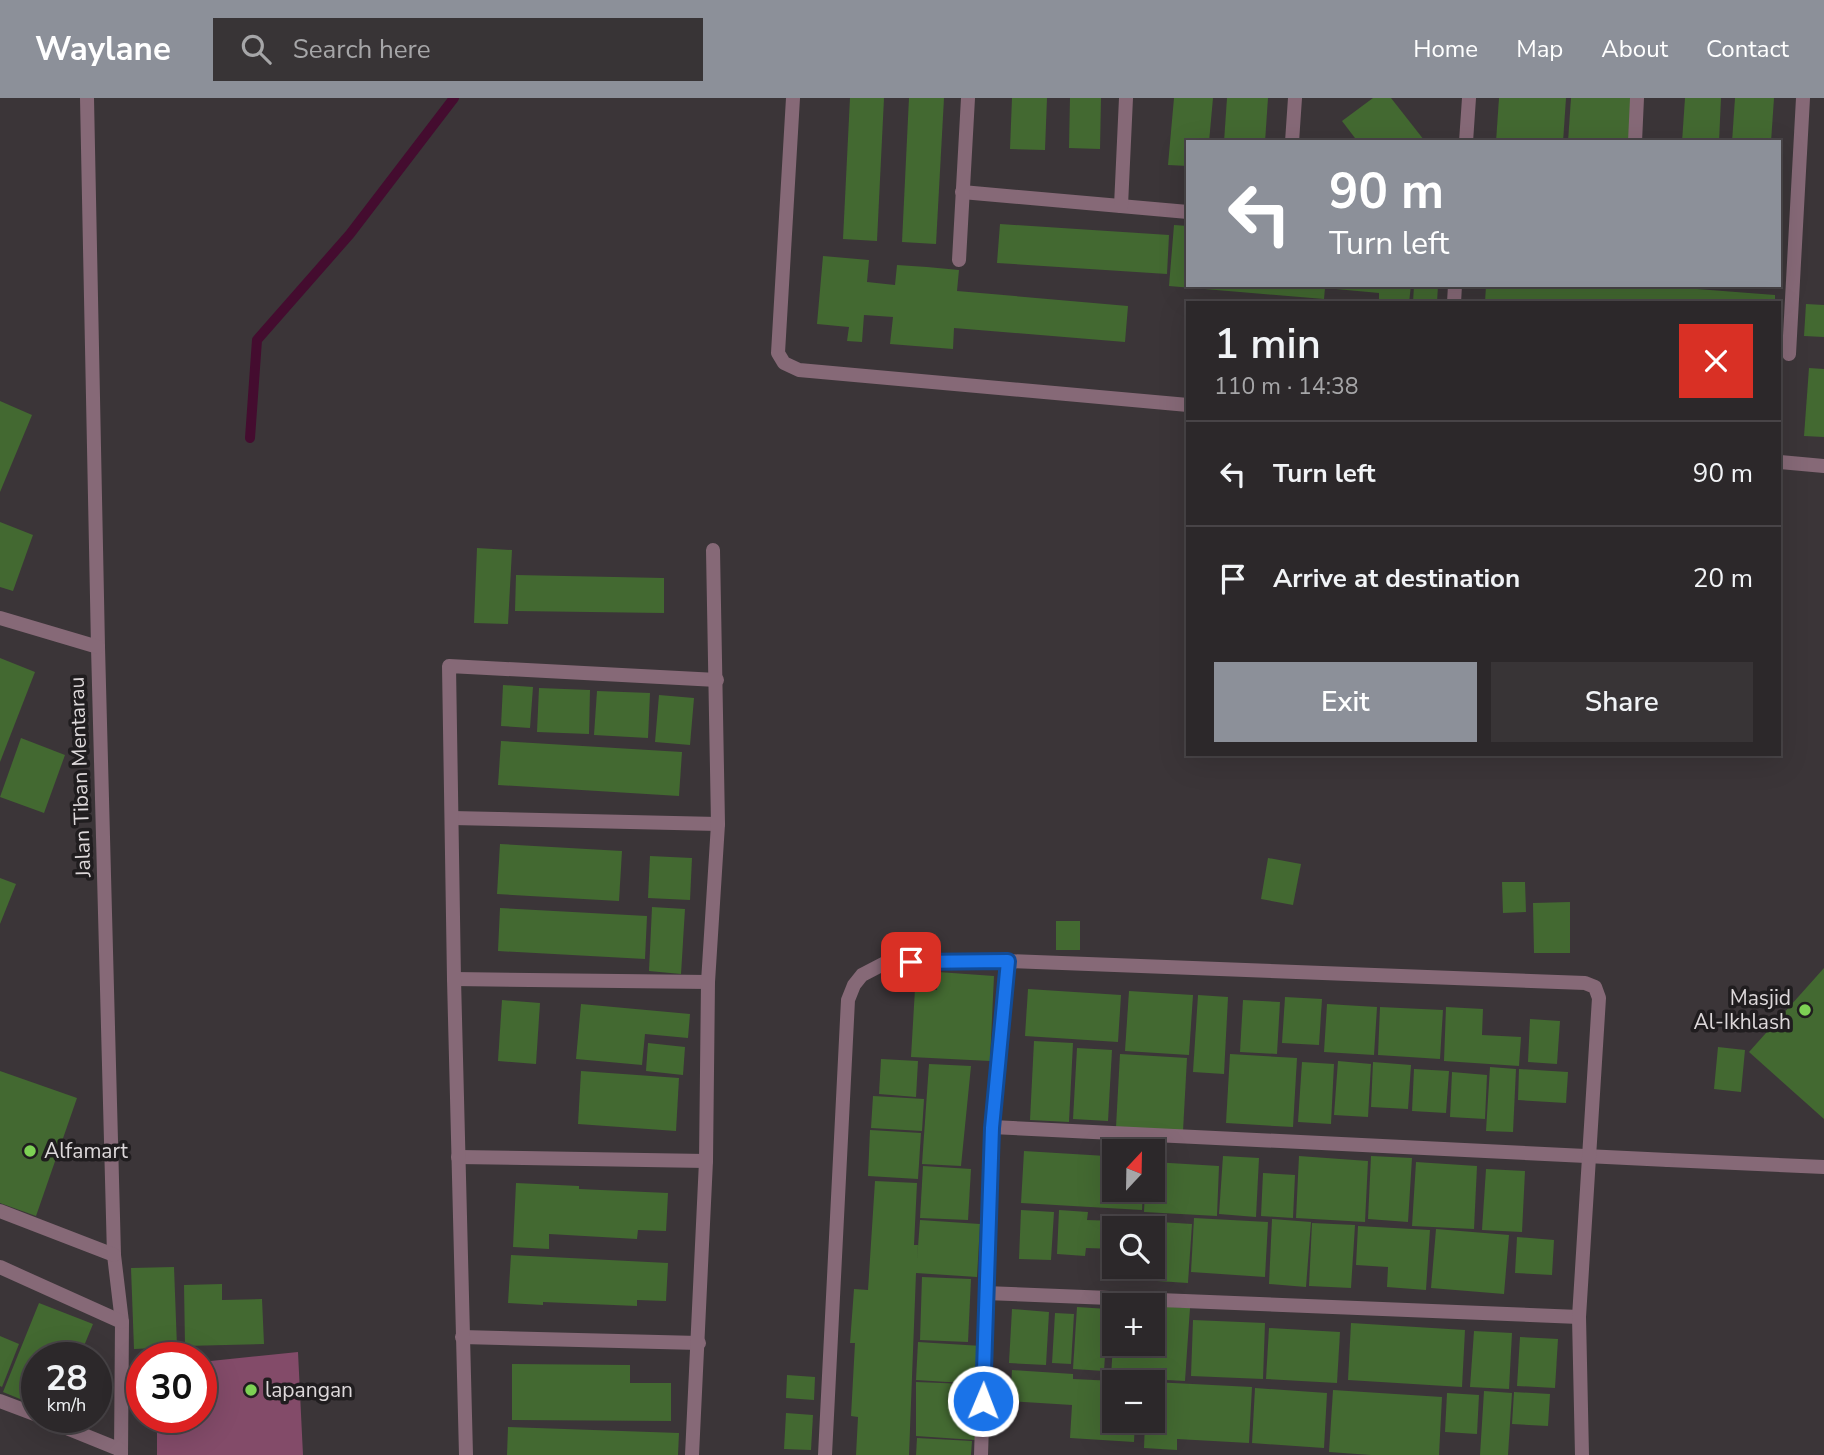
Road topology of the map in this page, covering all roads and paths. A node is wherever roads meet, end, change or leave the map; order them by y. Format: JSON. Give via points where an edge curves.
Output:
{"nodes":[{"id":1,"x":87,"y":98,"type":"edge"},
{"id":2,"x":793,"y":98,"type":"edge"},
{"id":3,"x":968,"y":98,"type":"edge"},
{"id":4,"x":1126,"y":98,"type":"edge"},
{"id":5,"x":1295,"y":98,"type":"edge"},
{"id":6,"x":1469,"y":98,"type":"edge"},
{"id":7,"x":1637,"y":98,"type":"edge"},
{"id":8,"x":1803,"y":98,"type":"edge"},
{"id":9,"x":1292,"y":140,"type":"edge"},
{"id":10,"x":1466,"y":140,"type":"edge"},
{"id":11,"x":1635,"y":140,"type":"edge"},
{"id":12,"x":962,"y":192,"type":"junction"},
{"id":13,"x":1121,"y":206,"type":"junction"},
{"id":14,"x":1186,"y":212,"type":"edge"},
{"id":15,"x":959,"y":260,"type":"dead end"},
{"id":16,"x":1787,"y":263,"type":"edge"},
{"id":17,"x":1789,"y":354,"type":"dead end"},
{"id":18,"x":1186,"y":405,"type":"edge"},
{"id":19,"x":1781,"y":462,"type":"edge"},
{"id":20,"x":1824,"y":466,"type":"edge"},
{"id":21,"x":713,"y":550,"type":"dead end"},
{"id":22,"x":0,"y":618,"type":"edge"},
{"id":23,"x":98,"y":647,"type":"junction"},
{"id":24,"x":717,"y":680,"type":"junction"},
{"id":25,"x":452,"y":818,"type":"junction"},
{"id":26,"x":718,"y":824,"type":"junction"},
{"id":27,"x":1008,"y":961,"type":"junction"},
{"id":28,"x":454,"y":979,"type":"junction"},
{"id":29,"x":708,"y":982,"type":"junction"},
{"id":30,"x":992,"y":1128,"type":"junction"},
{"id":31,"x":1590,"y":1156,"type":"junction"},
{"id":32,"x":458,"y":1157,"type":"junction"},
{"id":33,"x":706,"y":1161,"type":"junction"},
{"id":34,"x":1824,"y":1167,"type":"edge"},
{"id":35,"x":0,"y":1211,"type":"edge"},
{"id":36,"x":114,"y":1255,"type":"junction"},
{"id":37,"x":0,"y":1267,"type":"edge"},
{"id":38,"x":985,"y":1293,"type":"junction"},
{"id":39,"x":1579,"y":1317,"type":"junction"},
{"id":40,"x":122,"y":1322,"type":"junction"},
{"id":41,"x":462,"y":1337,"type":"junction"},
{"id":42,"x":699,"y":1343,"type":"junction"},
{"id":43,"x":0,"y":1401,"type":"edge"},
{"id":44,"x":21,"y":1409,"type":"edge"},
{"id":45,"x":77,"y":1433,"type":"edge"},
{"id":46,"x":121,"y":1452,"type":"edge"},
{"id":47,"x":466,"y":1455,"type":"edge"},
{"id":48,"x":692,"y":1455,"type":"edge"},
{"id":49,"x":825,"y":1455,"type":"edge"},
{"id":50,"x":981,"y":1455,"type":"edge"},
{"id":51,"x":1582,"y":1455,"type":"edge"}],
"edges":[{"from":1,"to":23,"type":"street","name":"Jalan Tiban Mentarau"},
{"from":2,"to":18,"type":"street","via":[[778,353],[783,363],[799,370]]},
{"from":3,"to":12,"type":"street"},
{"from":4,"to":13,"type":"street"},
{"from":5,"to":9,"type":"street"},
{"from":6,"to":10,"type":"street"},
{"from":7,"to":11,"type":"street"},
{"from":8,"to":16,"type":"street"},
{"from":12,"to":13,"type":"street"},
{"from":12,"to":15,"type":"street"},
{"from":13,"to":14,"type":"street"},
{"from":16,"to":17,"type":"street"},
{"from":19,"to":20,"type":"street"},
{"from":21,"to":24,"type":"street"},
{"from":22,"to":23,"type":"street"},
{"from":23,"to":36,"type":"street","name":"Jalan Tiban Mentarau"},
{"from":24,"to":25,"type":"street","via":[[449,667]]},
{"from":24,"to":26,"type":"street"},
{"from":25,"to":26,"type":"street"},
{"from":25,"to":28,"type":"street"},
{"from":26,"to":29,"type":"street"},
{"from":27,"to":30,"type":"street"},
{"from":27,"to":31,"type":"street","via":[[1585,983],[1595,987],[1599,998]]},
{"from":27,"to":49,"type":"street","via":[[887,962],[862,975],[848,1000]]},
{"from":28,"to":29,"type":"street"},
{"from":28,"to":32,"type":"street"},
{"from":29,"to":33,"type":"street"},
{"from":30,"to":31,"type":"street"},
{"from":30,"to":38,"type":"street"},
{"from":31,"to":34,"type":"street"},
{"from":31,"to":39,"type":"street"},
{"from":32,"to":33,"type":"street"},
{"from":32,"to":41,"type":"street"},
{"from":33,"to":42,"type":"street"},
{"from":35,"to":36,"type":"street"},
{"from":36,"to":40,"type":"street","name":"Jalan Tiban Mentarau"},
{"from":37,"to":40,"type":"street"},
{"from":38,"to":39,"type":"street"},
{"from":38,"to":50,"type":"street"},
{"from":39,"to":51,"type":"street"},
{"from":40,"to":46,"type":"street","name":"Jalan Tiban Mentarau"},
{"from":41,"to":42,"type":"street"},
{"from":41,"to":47,"type":"street"},
{"from":42,"to":48,"type":"street"},
{"from":43,"to":44,"type":"street"},
{"from":45,"to":46,"type":"street"}]}
